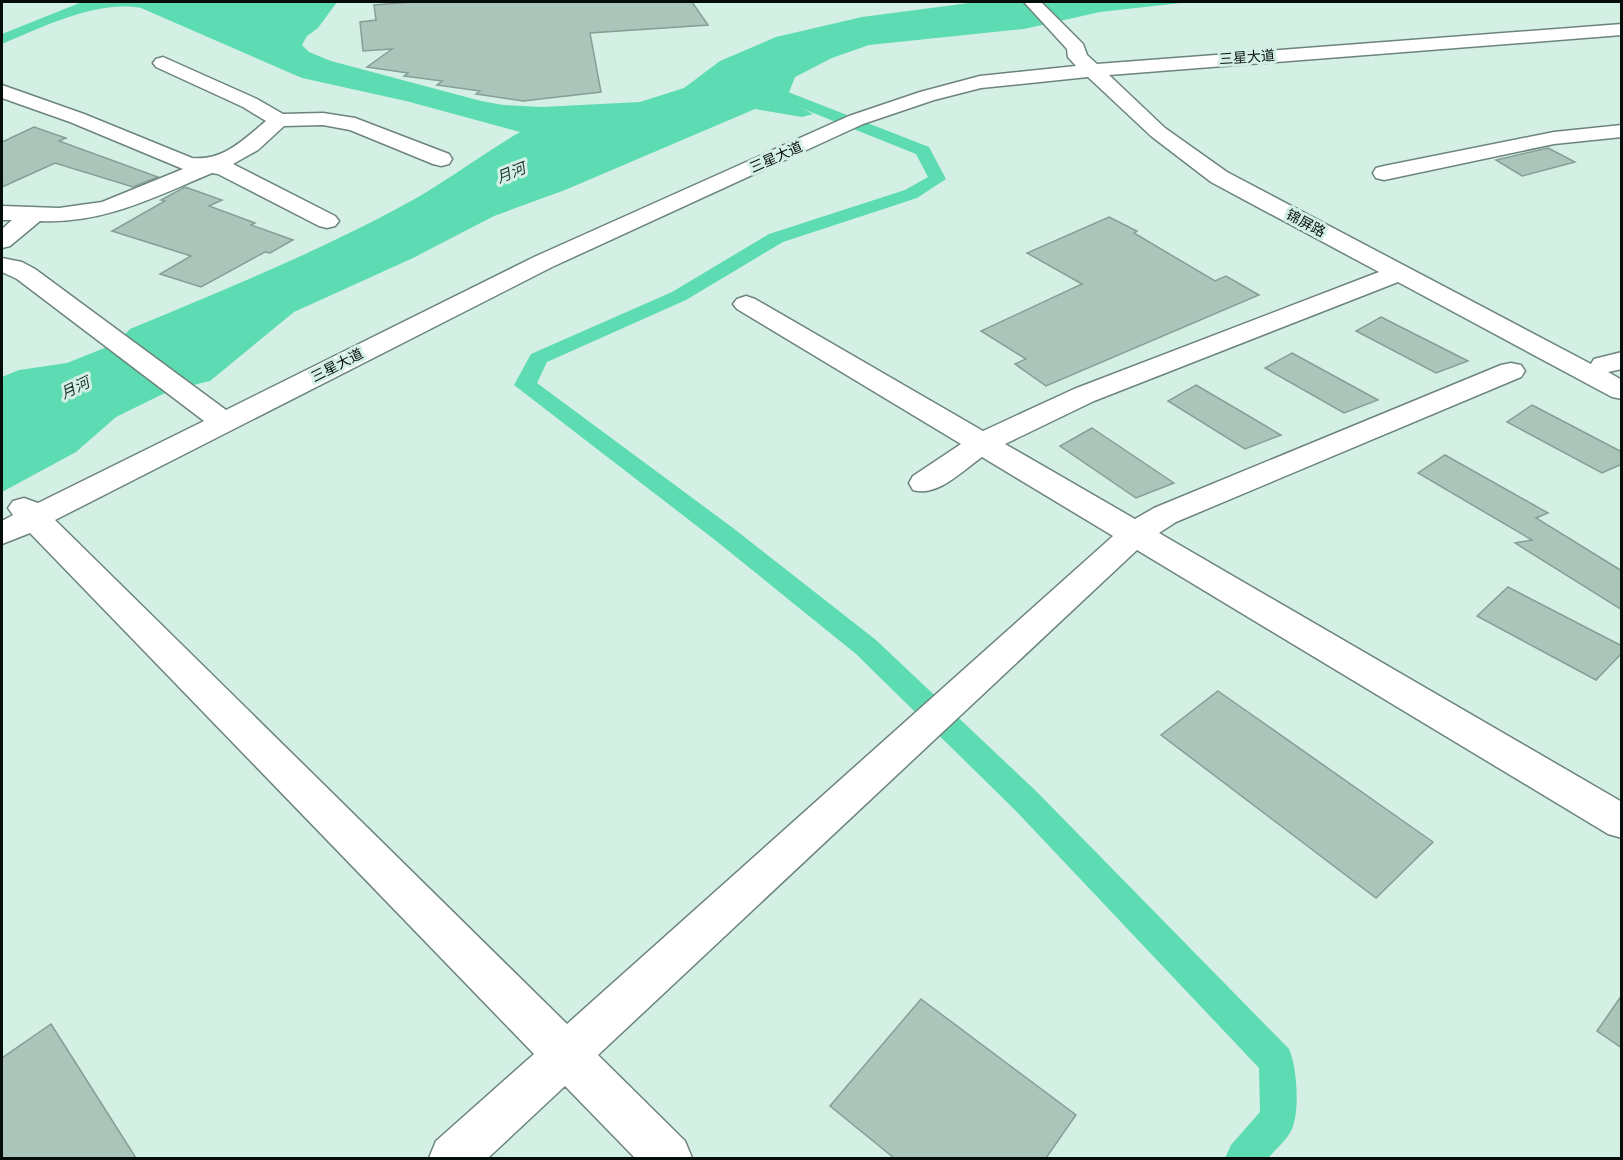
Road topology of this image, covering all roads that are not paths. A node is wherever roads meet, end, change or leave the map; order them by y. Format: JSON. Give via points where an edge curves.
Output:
{"nodes":[{"id":1,"x":1032,"y":2,"type":"edge"},
{"id":2,"x":1051,"y":2,"type":"edge"},
{"id":3,"x":1622,"y":17,"type":"edge"},
{"id":4,"x":1061,"y":23,"type":"junction"},
{"id":5,"x":1622,"y":29,"type":"edge"},
{"id":6,"x":163,"y":63,"type":"dead end"},
{"id":7,"x":1094,"y":63,"type":"junction"},
{"id":8,"x":2,"y":91,"type":"edge"},
{"id":9,"x":279,"y":120,"type":"junction"},
{"id":10,"x":1622,"y":131,"type":"edge"},
{"id":11,"x":441,"y":159,"type":"dead end"},
{"id":12,"x":210,"y":166,"type":"junction"},
{"id":13,"x":1384,"y":173,"type":"dead end"},
{"id":14,"x":2,"y":213,"type":"edge"},
{"id":15,"x":33,"y":215,"type":"junction"},
{"id":16,"x":327,"y":221,"type":"dead end"},
{"id":17,"x":2,"y":241,"type":"edge"},
{"id":18,"x":2,"y":265,"type":"edge"},
{"id":19,"x":1399,"y":273,"type":"junction"},
{"id":20,"x":746,"y":304,"type":"dead end"},
{"id":21,"x":1616,"y":366,"type":"edge"},
{"id":22,"x":1511,"y":371,"type":"dead end"},
{"id":23,"x":1622,"y":391,"type":"edge"},
{"id":24,"x":218,"y":418,"type":"junction"},
{"id":25,"x":982,"y":443,"type":"junction"},
{"id":26,"x":924,"y":483,"type":"dead end"},
{"id":27,"x":15,"y":519,"type":"edge"},
{"id":28,"x":1135,"y":534,"type":"junction"},
{"id":29,"x":1622,"y":822,"type":"edge"},
{"id":30,"x":565,"y":1054,"type":"junction"},
{"id":31,"x":453,"y":1158,"type":"edge"},
{"id":32,"x":669,"y":1158,"type":"edge"}],
"edges":[{"from":1,"to":4,"type":"street","name":"锦屏路"},
{"from":2,"to":4,"type":"street","name":"锦屏路"},
{"from":3,"to":7,"type":"street","name":"三星大道"},
{"from":4,"to":7,"type":"street","name":"锦屏路","via":[[1076,48]]},
{"from":5,"to":7,"type":"street","name":"三星大道"},
{"from":6,"to":9,"type":"street"},
{"from":7,"to":19,"type":"street","name":"锦屏路","via":[[1158,132],[1219,177]]},
{"from":7,"to":21,"type":"street","name":"锦屏路","via":[[1236,172]]},
{"from":7,"to":24,"type":"street","name":"三星大道","via":[[980,82],[847,120]]},
{"from":8,"to":12,"type":"street","via":[[188,164]]},
{"from":9,"to":11,"type":"street","via":[[323,119],[355,124]]},
{"from":9,"to":12,"type":"street","via":[[250,145]]},
{"from":10,"to":13,"type":"street","via":[[1554,138]]},
{"from":12,"to":15,"type":"street","via":[[107,208],[81,214]]},
{"from":12,"to":16,"type":"street","via":[[223,168]]},
{"from":14,"to":15,"type":"street"},
{"from":15,"to":17,"type":"street"},
{"from":18,"to":24,"type":"street","via":[[26,274]]},
{"from":19,"to":23,"type":"street","name":"锦屏路"},
{"from":19,"to":25,"type":"street","via":[[1084,395]]},
{"from":20,"to":25,"type":"street"},
{"from":22,"to":28,"type":"street","via":[[1165,515]]},
{"from":24,"to":27,"type":"street","name":"三星大道"},
{"from":25,"to":26,"type":"street"},
{"from":25,"to":28,"type":"street"},
{"from":27,"to":30,"type":"street"},
{"from":28,"to":29,"type":"street"},
{"from":28,"to":30,"type":"street"},
{"from":30,"to":31,"type":"street"},
{"from":30,"to":32,"type":"street"}]}
